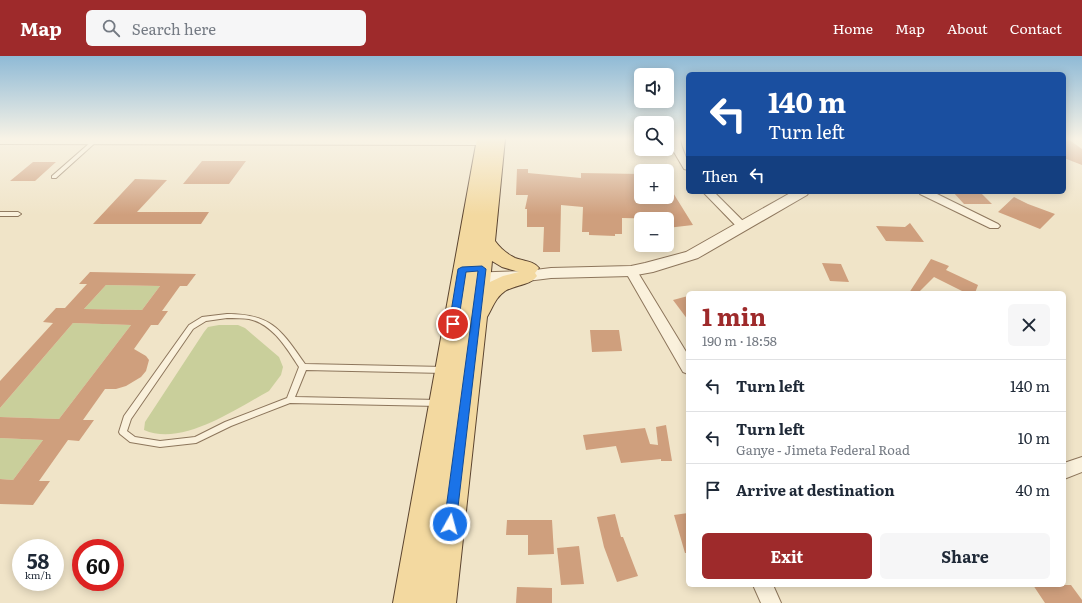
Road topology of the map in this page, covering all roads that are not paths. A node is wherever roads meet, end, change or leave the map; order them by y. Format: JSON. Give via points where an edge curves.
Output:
{"nodes":[{"id":1,"x":68,"y":165,"type":"edge"},
{"id":2,"x":485,"y":165,"type":"edge"},
{"id":3,"x":487,"y":165,"type":"edge"},
{"id":4,"x":54,"y":177,"type":"dead end"},
{"id":5,"x":710,"y":194,"type":"edge"},
{"id":6,"x":799,"y":194,"type":"edge"},
{"id":7,"x":928,"y":194,"type":"edge"},
{"id":8,"x":0,"y":214,"type":"edge"},
{"id":9,"x":18,"y":214,"type":"dead end"},
{"id":10,"x":994,"y":226,"type":"dead end"},
{"id":11,"x":743,"y":227,"type":"junction"},
{"id":12,"x":485,"y":241,"type":"junction"},
{"id":13,"x":631,"y":271,"type":"junction"},
{"id":14,"x":528,"y":272,"type":"junction"},
{"id":15,"x":472,"y":273,"type":"junction"},
{"id":16,"x":476,"y":320,"type":"junction"},
{"id":17,"x":686,"y":365,"type":"edge"},
{"id":18,"x":303,"y":367,"type":"junction"},
{"id":19,"x":446,"y":370,"type":"junction"},
{"id":20,"x":290,"y":400,"type":"junction"},
{"id":21,"x":442,"y":403,"type":"junction"},
{"id":22,"x":1082,"y":464,"type":"edge"},
{"id":23,"x":1066,"y":470,"type":"edge"},
{"id":24,"x":764,"y":587,"type":"edge"},
{"id":25,"x":409,"y":603,"type":"edge"},
{"id":26,"x":440,"y":603,"type":"edge"},
{"id":27,"x":771,"y":603,"type":"edge"}],
"edges":[{"from":1,"to":4,"type":"lane"},
{"from":2,"to":15,"type":"main road"},
{"from":3,"to":12,"type":"main road"},
{"from":5,"to":11,"type":"street"},
{"from":6,"to":11,"type":"street"},
{"from":7,"to":10,"type":"street"},
{"from":8,"to":9,"type":"lane"},
{"from":11,"to":13,"type":"street","via":[[692,255]]},
{"from":12,"to":14,"type":"main road","via":[[495,255]]},
{"from":12,"to":15,"type":"main road"},
{"from":13,"to":14,"type":"street"},
{"from":13,"to":17,"type":"street"},
{"from":14,"to":15,"type":"street"},
{"from":14,"to":16,"type":"main road","via":[[492,290],[484,298]]},
{"from":15,"to":16,"type":"main road"},
{"from":15,"to":19,"type":"main road"},
{"from":16,"to":26,"type":"main road"},
{"from":18,"to":19,"type":"lane"},
{"from":18,"to":20,"type":"lane"},
{"from":18,"to":20,"type":"lane","via":[[288,345],[269,325],[250,317],[204,319],[191,327],[128,418],[123,432],[132,440],[160,444],[196,440],[228,424]]},
{"from":19,"to":21,"type":"main road"},
{"from":20,"to":21,"type":"lane"},
{"from":21,"to":25,"type":"main road"},
{"from":22,"to":23,"type":"street"},
{"from":24,"to":27,"type":"street"}]}
